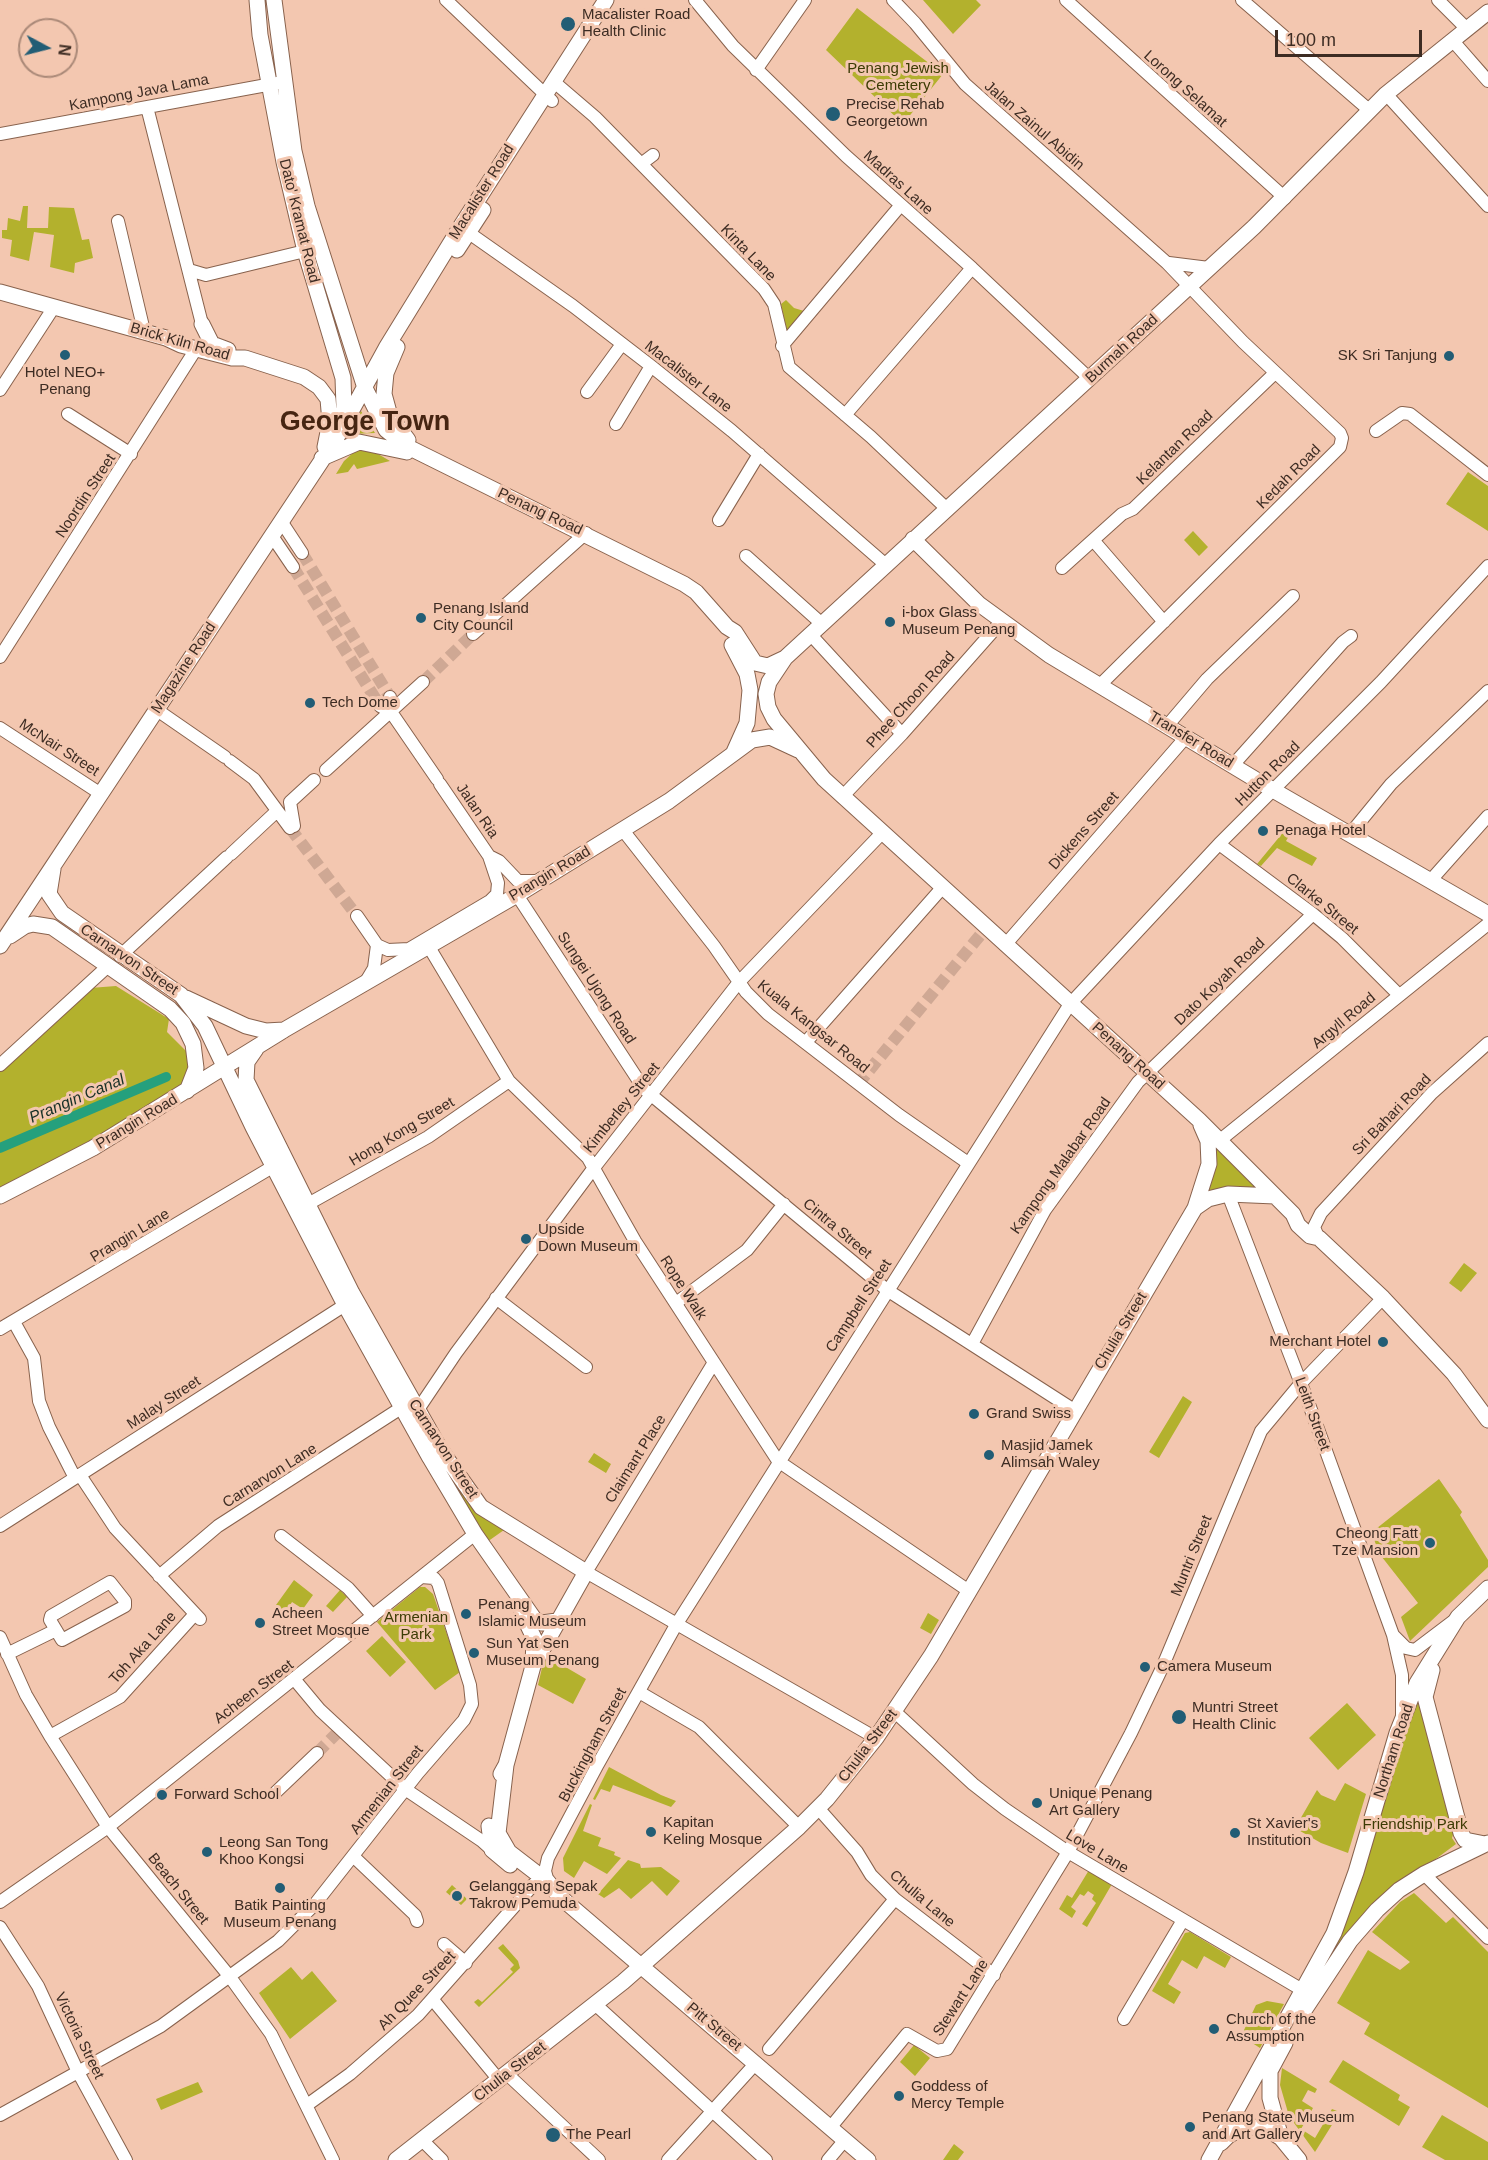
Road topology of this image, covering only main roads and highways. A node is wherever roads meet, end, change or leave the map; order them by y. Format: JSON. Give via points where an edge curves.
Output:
{"nodes":[{"id":1,"x":257,"y":0,"type":"edge"},
{"id":2,"x":274,"y":0,"type":"edge"},
{"id":3,"x":606,"y":0,"type":"edge"},
{"id":4,"x":617,"y":0,"type":"edge"},
{"id":5,"x":1488,"y":12,"type":"edge"},
{"id":6,"x":276,"y":83,"type":"junction"},
{"id":7,"x":552,"y":91,"type":"junction"},
{"id":8,"x":465,"y":229,"type":"junction"},
{"id":9,"x":0,"y":292,"type":"edge"},
{"id":10,"x":166,"y":338,"type":"junction"},
{"id":11,"x":245,"y":358,"type":"junction"},
{"id":12,"x":365,"y":388,"type":"junction"},
{"id":13,"x":336,"y":439,"type":"junction"},
{"id":14,"x":417,"y":451,"type":"junction"},
{"id":15,"x":322,"y":458,"type":"junction"},
{"id":16,"x":914,"y":539,"type":"junction"},
{"id":17,"x":727,"y":627,"type":"junction"},
{"id":18,"x":785,"y":658,"type":"junction"},
{"id":19,"x":766,"y":694,"type":"joint"},
{"id":20,"x":800,"y":750,"type":"junction"},
{"id":21,"x":731,"y":757,"type":"junction"},
{"id":22,"x":53,"y":868,"type":"junction"},
{"id":23,"x":1488,"y":914,"type":"edge"},
{"id":24,"x":1,"y":944,"type":"edge"},
{"id":25,"x":181,"y":995,"type":"junction"},
{"id":26,"x":284,"y":1030,"type":"junction"},
{"id":27,"x":257,"y":1047,"type":"junction"},
{"id":28,"x":226,"y":1068,"type":"junction"},
{"id":29,"x":187,"y":1092,"type":"junction"},
{"id":30,"x":1199,"y":1120,"type":"junction"},
{"id":31,"x":0,"y":1196,"type":"edge"},
{"id":32,"x":1275,"y":1196,"type":"junction"},
{"id":33,"x":1195,"y":1208,"type":"junction"},
{"id":34,"x":409,"y":1413,"type":"junction"},
{"id":35,"x":1488,"y":1420,"type":"edge"},
{"id":36,"x":1488,"y":1588,"type":"edge"},
{"id":37,"x":512,"y":1589,"type":"junction"},
{"id":38,"x":557,"y":1621,"type":"junction"},
{"id":39,"x":1438,"y":1651,"type":"junction"},
{"id":40,"x":533,"y":1666,"type":"junction"},
{"id":41,"x":506,"y":1765,"type":"junction"},
{"id":42,"x":1487,"y":1843,"type":"edge"},
{"id":43,"x":541,"y":1883,"type":"junction"},
{"id":44,"x":642,"y":1965,"type":"junction"},
{"id":45,"x":1281,"y":2138,"type":"junction"},
{"id":46,"x":1211,"y":2156,"type":"edge"},
{"id":47,"x":396,"y":2160,"type":"edge"},
{"id":48,"x":868,"y":2160,"type":"edge"},
{"id":49,"x":1299,"y":2160,"type":"edge"}],
"edges":[{"from":1,"to":6,"type":"main road","name":"Dato' Kramat Road"},
{"from":2,"to":6,"type":"main road","name":"Dato' Kramat Road"},
{"from":3,"to":7,"type":"main road","name":"Macalister Road"},
{"from":4,"to":7,"type":"main road","name":"Macalister Road"},
{"from":5,"to":16,"type":"main road","name":"Burmah Road","via":[[1386,94],[1285,198]]},
{"from":6,"to":12,"type":"main road","name":"Dato' Kramat Road","via":[[307,206]]},
{"from":6,"to":13,"type":"main road","name":"Dato' Kramat Road","via":[[305,251],[343,378],[344,408]]},
{"from":7,"to":8,"type":"main road","name":"Macalister Road"},
{"from":8,"to":12,"type":"main road","name":"Macalister Road"},
{"from":8,"to":14,"type":"main road","name":"Macalister Road","via":[[395,349],[384,381],[390,416]]},
{"from":9,"to":10,"type":"main road","name":"Brick Kiln Road"},
{"from":10,"to":11,"type":"main road","name":"Brick Kiln Road","via":[[196,349]]},
{"from":10,"to":11,"type":"main road","via":[[190,339],[202,324],[212,344]]},
{"from":11,"to":15,"type":"main road","name":"Brick Kiln Road","via":[[301,375],[324,393],[330,422]]},
{"from":12,"to":13,"type":"main road","name":"Magazine Road"},
{"from":12,"to":14,"type":"main road","name":"Penang Road","via":[[386,430]]},
{"from":13,"to":15,"type":"main road","name":"Magazine Road"},
{"from":14,"to":15,"type":"main road","via":[[359,442]]},
{"from":14,"to":17,"type":"main road","name":"Penang Road","via":[[684,584]]},
{"from":15,"to":22,"type":"main road","name":"Magazine Road"},
{"from":16,"to":18,"type":"main road","name":"Burmah Road"},
{"from":16,"to":23,"type":"main road","name":"Transfer Road","via":[[965,592],[1001,622],[1099,686]]},
{"from":17,"to":18,"type":"main road","name":"Penang Road","via":[[759,665],[768,666]]},
{"from":17,"to":21,"type":"main road","name":"Penang Road","via":[[750,690],[747,723]]},
{"from":18,"to":19,"type":"main road","name":"Burmah Road"},
{"from":19,"to":20,"type":"main road","name":"Penang Road","via":[[770,713]]},
{"from":20,"to":21,"type":"main road","name":"Prangin Road","via":[[770,737],[757,737]]},
{"from":20,"to":30,"type":"main road","name":"Penang Road","via":[[842,797]]},
{"from":21,"to":26,"type":"main road","name":"Prangin Road","via":[[518,895]]},
{"from":22,"to":24,"type":"main road","name":"Magazine Road"},
{"from":22,"to":25,"type":"main road","name":"Carnarvon Street","via":[[49,894],[56,907],[120,956]]},
{"from":24,"to":29,"type":"main road","name":"Carnarvon Street","via":[[25,926],[45,924],[170,1009],[183,1023],[193,1044],[196,1068]]},
{"from":25,"to":26,"type":"main road","via":[[245,1026]]},
{"from":25,"to":28,"type":"main road","name":"Carnarvon Street","via":[[206,1026]]},
{"from":26,"to":27,"type":"main road","name":"Prangin Road"},
{"from":27,"to":28,"type":"main road","name":"Prangin Road"},
{"from":27,"to":34,"type":"main road","name":"Carnarvon Street","via":[[247,1062],[246,1080]]},
{"from":28,"to":29,"type":"main road","name":"Prangin Road"},
{"from":28,"to":34,"type":"main road","name":"Carnarvon Street","via":[[345,1305]]},
{"from":29,"to":31,"type":"main road","name":"Prangin Road","via":[[93,1148]]},
{"from":30,"to":32,"type":"main road","name":"Penang Road"},
{"from":30,"to":33,"type":"main road","name":"Chulia Street","via":[[1208,1141],[1209,1164]]},
{"from":32,"to":33,"type":"main road","via":[[1228,1194],[1208,1199]]},
{"from":32,"to":35,"type":"main road","name":"Penang Road","via":[[1310,1236],[1318,1237],[1383,1298],[1454,1374]]},
{"from":33,"to":44,"type":"main road","name":"Chulia Street","via":[[895,1712],[800,1827]]},
{"from":34,"to":37,"type":"main road","name":"Carnarvon Street","via":[[475,1534]]},
{"from":34,"to":38,"type":"main road","name":"Carnarvon Street","via":[[481,1507],[586,1572]]},
{"from":36,"to":39,"type":"main road","name":"Northam Road","via":[[1458,1617]]},
{"from":37,"to":38,"type":"main road","name":"Carnarvon Street","via":[[535,1620]]},
{"from":37,"to":40,"type":"main road","name":"Carnarvon Street","via":[[513,1598],[532,1630]]},
{"from":38,"to":40,"type":"main road"},
{"from":39,"to":42,"type":"main road","via":[[1425,1697],[1440,1761],[1462,1838]]},
{"from":39,"to":46,"type":"main road","name":"Northam Road","via":[[1417,1683],[1402,1719],[1334,1933]]},
{"from":40,"to":41,"type":"main road"},
{"from":41,"to":43,"type":"main road","name":"Pitt Street","via":[[498,1833],[509,1852]]},
{"from":41,"to":43,"type":"main road","name":"Pitt Street","via":[[491,1817],[492,1850]]},
{"from":42,"to":45,"type":"main road","via":[[1399,1890],[1362,1926],[1320,1984],[1270,2071],[1269,2089]]},
{"from":43,"to":44,"type":"main road","name":"Pitt Street","via":[[544,1892],[559,1896]]},
{"from":44,"to":47,"type":"main road","name":"Chulia Street"},
{"from":44,"to":48,"type":"main road","name":"Pitt Street"},
{"from":45,"to":46,"type":"main road","via":[[1267,2129],[1245,2126],[1228,2136]]},
{"from":45,"to":49,"type":"main road"}]}
